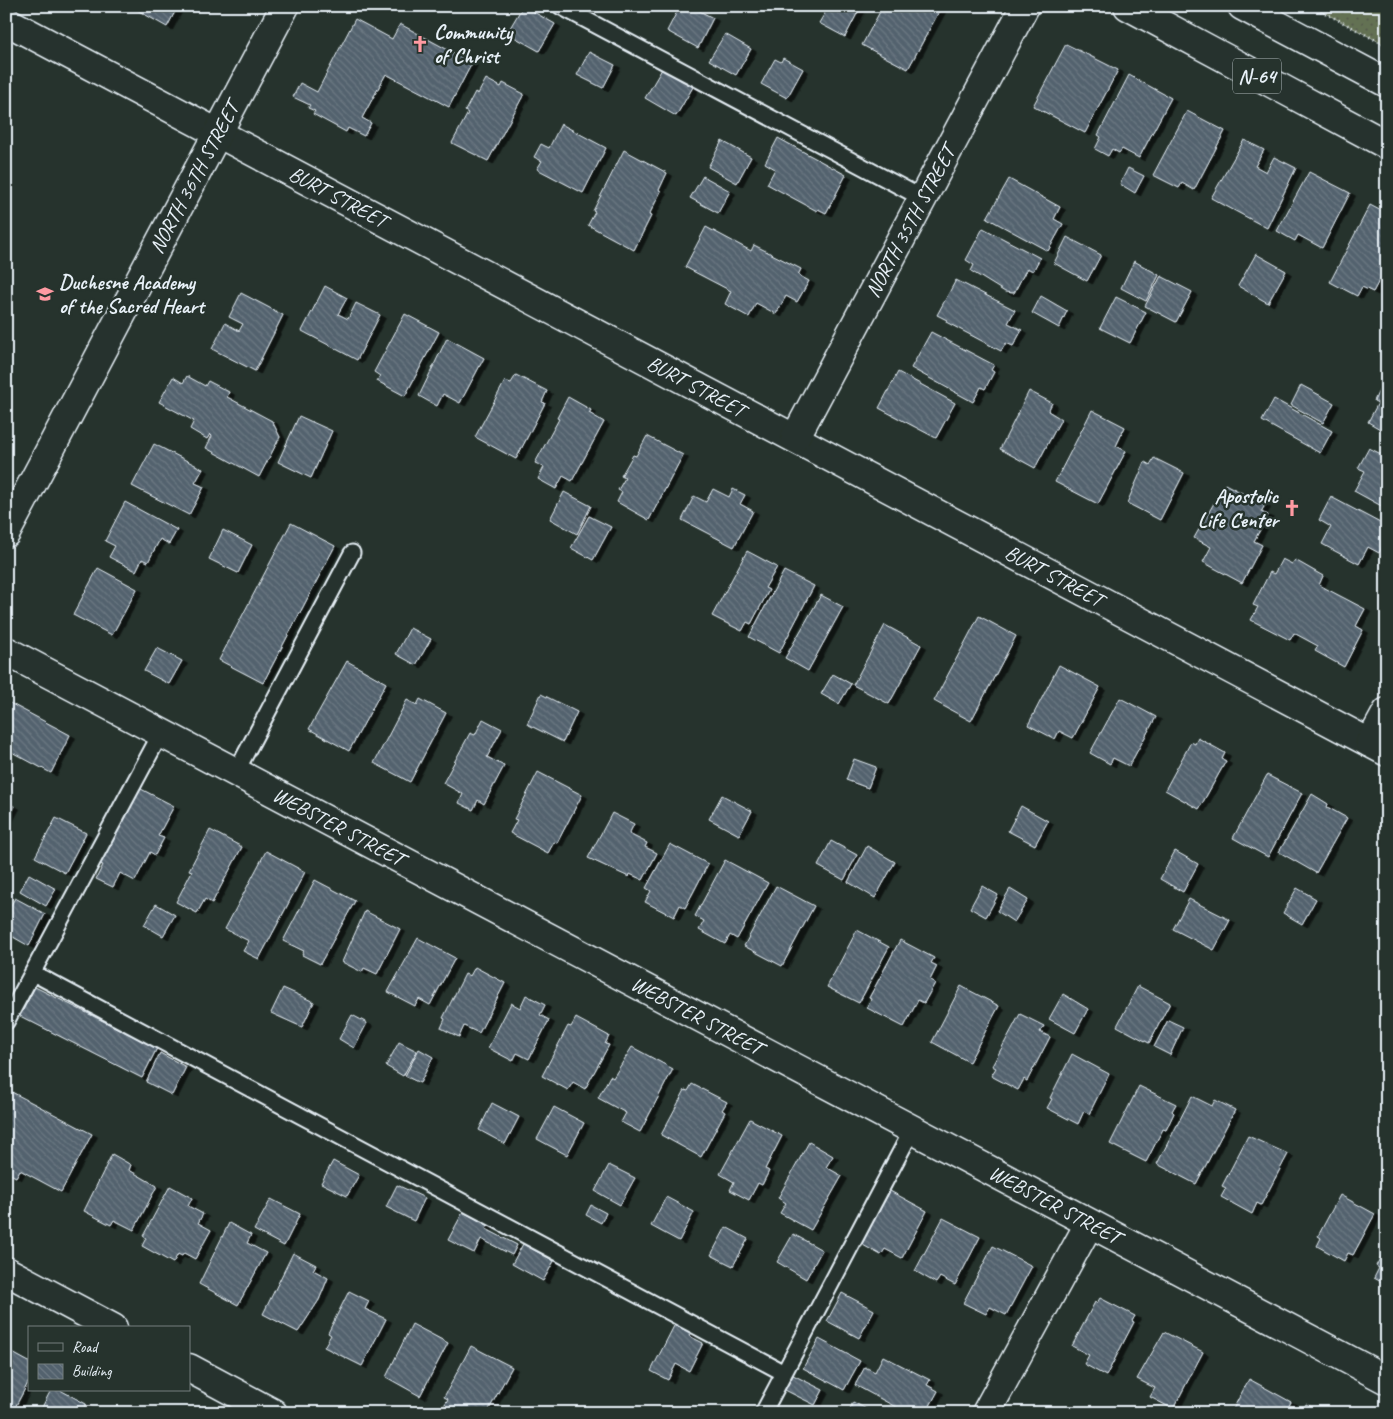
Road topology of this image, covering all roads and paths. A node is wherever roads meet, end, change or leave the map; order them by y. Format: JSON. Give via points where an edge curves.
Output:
{"nodes":[{"id":1,"x":285,"y":6,"type":"edge"},
{"id":2,"x":560,"y":6,"type":"edge"},
{"id":3,"x":1024,"y":6,"type":"edge"},
{"id":4,"x":1128,"y":6,"type":"edge"},
{"id":5,"x":1242,"y":6,"type":"edge"},
{"id":6,"x":1312,"y":6,"type":"edge"},
{"id":7,"x":6,"y":21,"type":"edge"},
{"id":8,"x":1387,"y":46,"type":"edge"},
{"id":9,"x":1387,"y":83,"type":"edge"},
{"id":10,"x":218,"y":133,"type":"junction"},
{"id":11,"x":1387,"y":145,"type":"edge"},
{"id":12,"x":922,"y":198,"type":"junction"},
{"id":13,"x":795,"y":438,"type":"junction"},
{"id":14,"x":6,"y":533,"type":"edge"},
{"id":15,"x":352,"y":553,"type":"dead end"},
{"id":16,"x":6,"y":651,"type":"edge"},
{"id":17,"x":1387,"y":712,"type":"edge"},
{"id":18,"x":162,"y":733,"type":"junction"},
{"id":19,"x":1378,"y":748,"type":"edge"},
{"id":20,"x":236,"y":772,"type":"junction"},
{"id":21,"x":33,"y":972,"type":"junction"},
{"id":22,"x":6,"y":1022,"type":"edge"},
{"id":23,"x":912,"y":1130,"type":"junction"},
{"id":24,"x":1090,"y":1224,"type":"junction"},
{"id":25,"x":6,"y":1271,"type":"edge"},
{"id":26,"x":108,"y":1326,"type":"edge"},
{"id":27,"x":190,"y":1369,"type":"edge"},
{"id":28,"x":784,"y":1373,"type":"junction"},
{"id":29,"x":1387,"y":1380,"type":"edge"},
{"id":30,"x":273,"y":1413,"type":"edge"},
{"id":31,"x":763,"y":1413,"type":"edge"},
{"id":32,"x":986,"y":1413,"type":"edge"}],
"edges":[{"from":1,"to":10,"type":"street","name":"NORTH 36TH STREET"},
{"from":2,"to":12,"type":"lane"},
{"from":3,"to":12,"type":"street","name":"NORTH 35TH STREET"},
{"from":4,"to":11,"type":"street","number":"N-64"},
{"from":5,"to":9,"type":"street","number":"N-64"},
{"from":6,"to":8,"type":"path"},
{"from":7,"to":10,"type":"street","name":"BURT STREET"},
{"from":10,"to":13,"type":"street","name":"BURT STREET"},
{"from":10,"to":14,"type":"street","name":"NORTH 36TH STREET"},
{"from":12,"to":13,"type":"street","name":"NORTH 35TH STREET"},
{"from":13,"to":19,"type":"street","name":"BURT STREET"},
{"from":15,"to":20,"type":"lane"},
{"from":16,"to":18,"type":"street","name":"WEBSTER STREET"},
{"from":17,"to":19,"type":"street"},
{"from":18,"to":20,"type":"street","name":"WEBSTER STREET"},
{"from":18,"to":21,"type":"lane"},
{"from":20,"to":23,"type":"street","name":"WEBSTER STREET"},
{"from":21,"to":22,"type":"lane"},
{"from":21,"to":28,"type":"lane"},
{"from":23,"to":24,"type":"street","name":"WEBSTER STREET"},
{"from":23,"to":28,"type":"lane"},
{"from":24,"to":29,"type":"street","name":"WEBSTER STREET"},
{"from":24,"to":32,"type":"street"},
{"from":25,"to":26,"type":"street"},
{"from":27,"to":30,"type":"street"},
{"from":28,"to":31,"type":"lane"}]}
